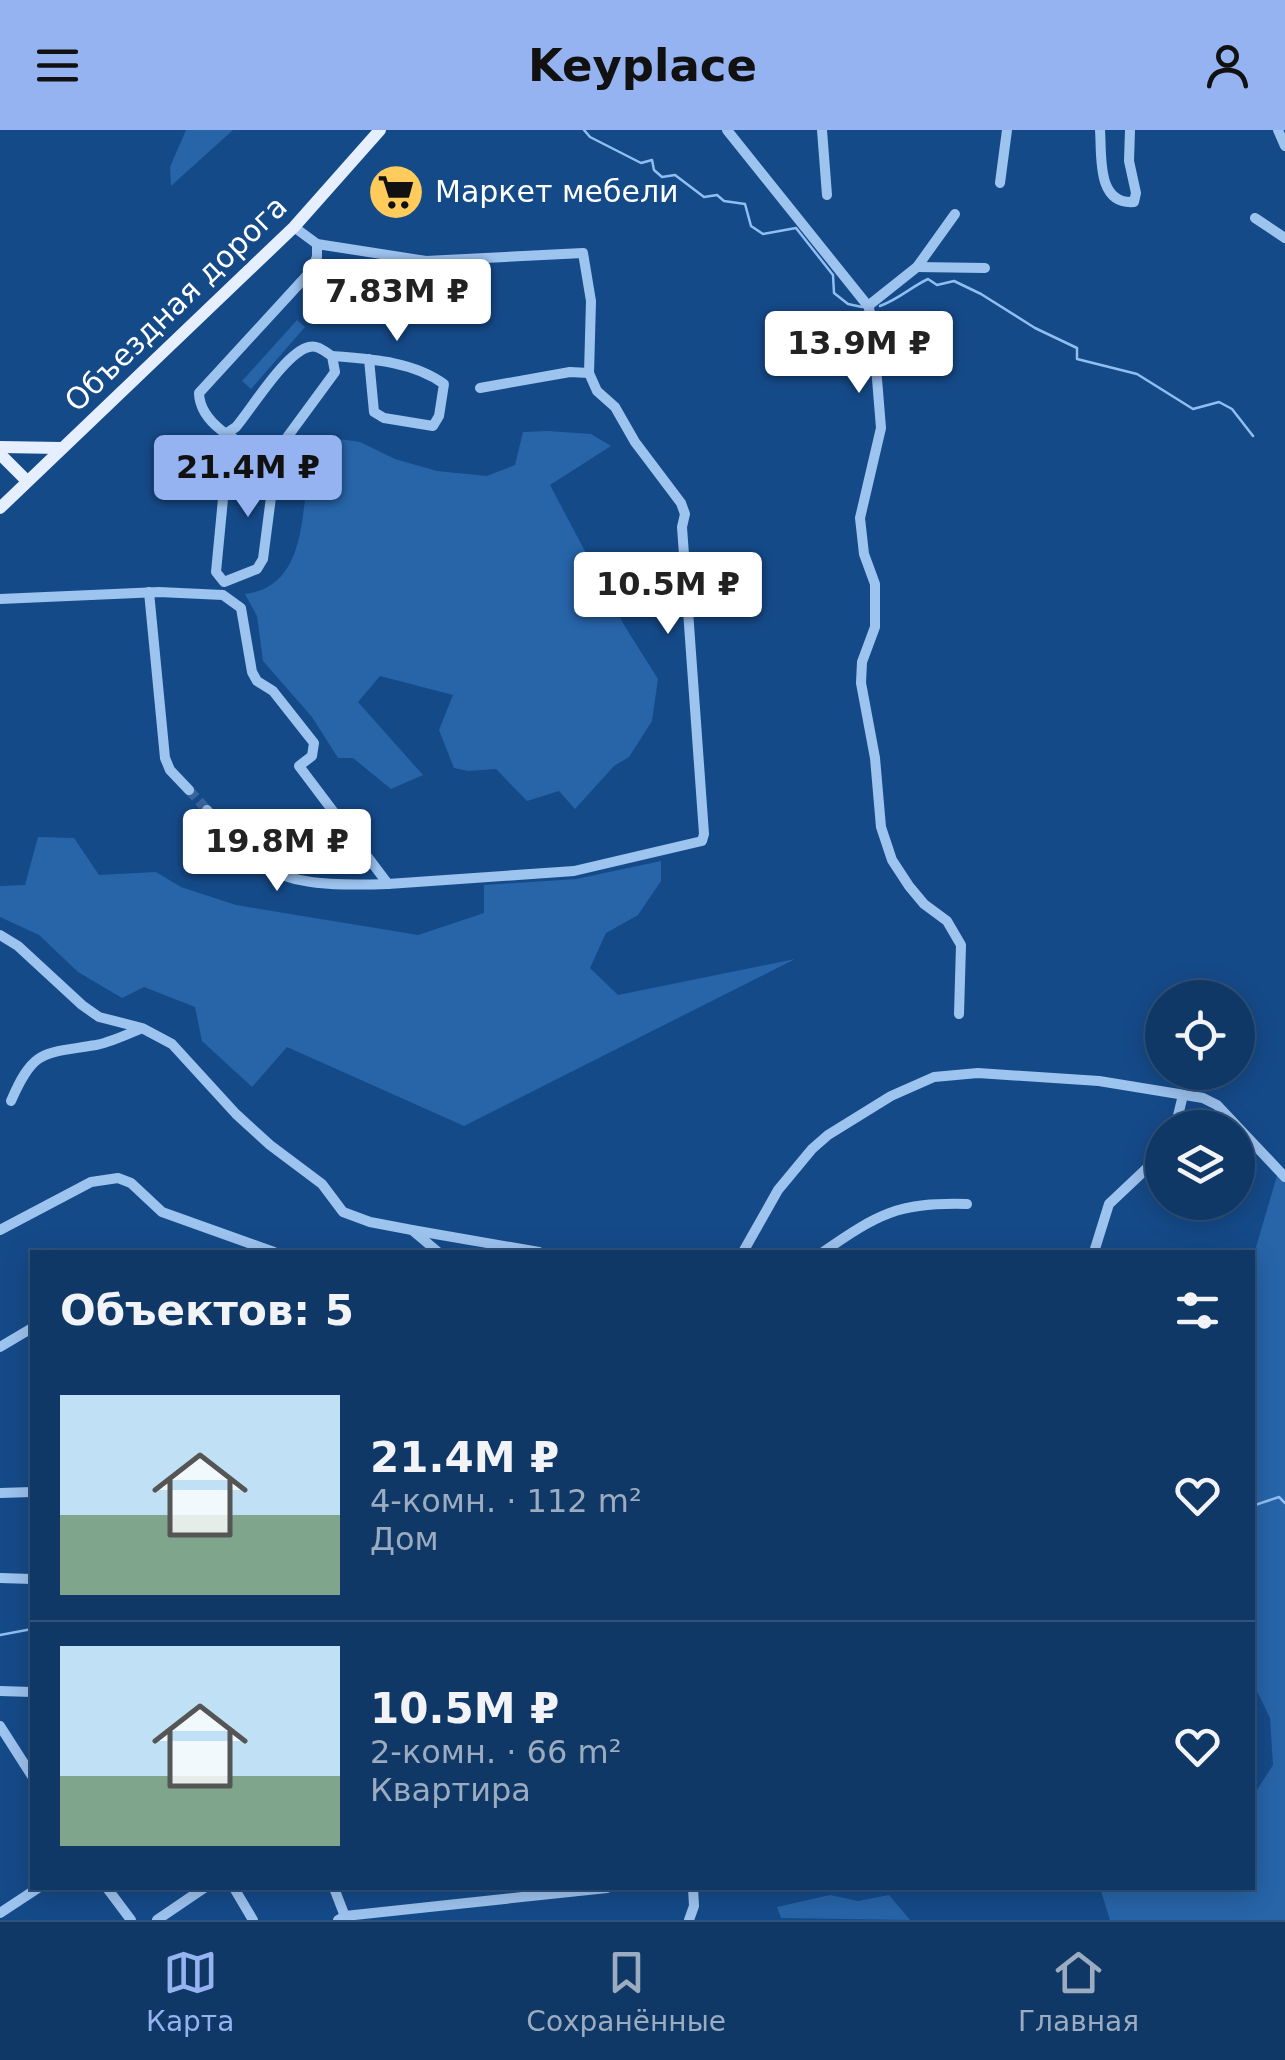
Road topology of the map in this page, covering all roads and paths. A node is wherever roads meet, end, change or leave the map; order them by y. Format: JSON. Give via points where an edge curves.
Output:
{"nodes":[{"id":1,"x":380,"y":130,"type":"edge"},
{"id":2,"x":727,"y":130,"type":"edge"},
{"id":3,"x":822,"y":130,"type":"edge"},
{"id":4,"x":1007,"y":130,"type":"edge"},
{"id":5,"x":1100,"y":130,"type":"edge"},
{"id":6,"x":1130,"y":130,"type":"edge"},
{"id":7,"x":1278,"y":130,"type":"edge"},
{"id":8,"x":1285,"y":146,"type":"edge"},
{"id":9,"x":1000,"y":183,"type":"dead end"},
{"id":10,"x":827,"y":196,"type":"dead end"},
{"id":11,"x":955,"y":214,"type":"dead end"},
{"id":12,"x":1254,"y":218,"type":"dead end"},
{"id":13,"x":294,"y":226,"type":"junction"},
{"id":14,"x":1285,"y":238,"type":"edge"},
{"id":15,"x":317,"y":244,"type":"junction"},
{"id":16,"x":917,"y":267,"type":"junction"},
{"id":17,"x":985,"y":268,"type":"dead end"},
{"id":18,"x":868,"y":306,"type":"junction"},
{"id":19,"x":332,"y":356,"type":"junction"},
{"id":20,"x":369,"y":359,"type":"junction"},
{"id":21,"x":589,"y":374,"type":"junction"},
{"id":22,"x":480,"y":388,"type":"dead end"},
{"id":23,"x":230,"y":436,"type":"junction"},
{"id":24,"x":61,"y":448,"type":"junction"},
{"id":25,"x":0,"y":451,"type":"edge"},
{"id":26,"x":275,"y":460,"type":"junction"},
{"id":27,"x":27,"y":481,"type":"junction"},
{"id":28,"x":0,"y":508,"type":"edge"},
{"id":29,"x":148,"y":592,"type":"junction"},
{"id":30,"x":0,"y":598,"type":"edge"},
{"id":31,"x":189,"y":790,"type":"tunnel mouth"},
{"id":32,"x":207,"y":810,"type":"tunnel mouth"},
{"id":33,"x":388,"y":884,"type":"junction"},
{"id":34,"x":0,"y":935,"type":"edge"},
{"id":35,"x":960,"y":1014,"type":"dead end"},
{"id":36,"x":142,"y":1028,"type":"junction"},
{"id":37,"x":1183,"y":1095,"type":"junction"},
{"id":38,"x":11,"y":1101,"type":"dead end"},
{"id":39,"x":1179,"y":1110,"type":"edge"},
{"id":40,"x":1145,"y":1170,"type":"edge"},
{"id":41,"x":1285,"y":1177,"type":"edge"},
{"id":42,"x":967,"y":1204,"type":"dead end"},
{"id":43,"x":0,"y":1230,"type":"edge"},
{"id":44,"x":412,"y":1230,"type":"junction"},
{"id":45,"x":268,"y":1250,"type":"edge"},
{"id":46,"x":436,"y":1250,"type":"edge"},
{"id":47,"x":527,"y":1250,"type":"edge"},
{"id":48,"x":744,"y":1250,"type":"edge"},
{"id":49,"x":826,"y":1250,"type":"edge"},
{"id":50,"x":1095,"y":1250,"type":"edge"},
{"id":51,"x":30,"y":1329,"type":"edge"},
{"id":52,"x":0,"y":1347,"type":"edge"},
{"id":53,"x":30,"y":1492,"type":"edge"},
{"id":54,"x":0,"y":1493,"type":"edge"},
{"id":55,"x":0,"y":1578,"type":"edge"},
{"id":56,"x":30,"y":1578,"type":"edge"},
{"id":57,"x":0,"y":1692,"type":"edge"},
{"id":58,"x":30,"y":1692,"type":"edge"},
{"id":59,"x":0,"y":1726,"type":"edge"},
{"id":60,"x":30,"y":1773,"type":"edge"},
{"id":61,"x":35,"y":1890,"type":"edge"},
{"id":62,"x":108,"y":1890,"type":"edge"},
{"id":63,"x":201,"y":1890,"type":"edge"},
{"id":64,"x":235,"y":1890,"type":"edge"},
{"id":65,"x":335,"y":1890,"type":"edge"},
{"id":66,"x":590,"y":1890,"type":"edge"},
{"id":67,"x":694,"y":1890,"type":"edge"},
{"id":68,"x":3,"y":1912,"type":"edge"},
{"id":69,"x":343,"y":1919,"type":"edge"},
{"id":70,"x":131,"y":1920,"type":"edge"},
{"id":71,"x":157,"y":1920,"type":"edge"},
{"id":72,"x":253,"y":1920,"type":"edge"},
{"id":73,"x":688,"y":1920,"type":"edge"}],
"edges":[{"from":1,"to":13,"type":"main road","name":"Объездная дорога"},
{"from":2,"to":18,"type":"street"},
{"from":3,"to":10,"type":"street"},
{"from":4,"to":9,"type":"street"},
{"from":5,"to":6,"type":"street","via":[[1103,184],[1126,203],[1136,193]]},
{"from":7,"to":8,"type":"street"},
{"from":11,"to":16,"type":"street"},
{"from":12,"to":14,"type":"street"},
{"from":13,"to":15,"type":"street"},
{"from":13,"to":24,"type":"main road","name":"Объездная дорога"},
{"from":15,"to":21,"type":"street","via":[[426,261],[580,251],[591,300]]},
{"from":15,"to":23,"type":"street","via":[[311,270],[198,393],[204,416]]},
{"from":16,"to":17,"type":"street"},
{"from":16,"to":18,"type":"street"},
{"from":18,"to":35,"type":"street","via":[[881,428],[860,518],[875,598],[861,684],[881,828],[909,886],[947,921],[961,945]]},
{"from":19,"to":20,"type":"street"},
{"from":19,"to":23,"type":"street","via":[[316,346],[294,356]]},
{"from":19,"to":26,"type":"street","via":[[335,372]]},
{"from":20,"to":20,"type":"street","via":[[374,412],[433,426],[444,384],[428,372]]},
{"from":21,"to":22,"type":"street"},
{"from":21,"to":33,"type":"street","via":[[685,514],[702,840],[574,871]]},
{"from":23,"to":26,"type":"street"},
{"from":23,"to":26,"type":"street","via":[[216,572],[224,582],[257,569],[264,558]]},
{"from":24,"to":25,"type":"main road"},
{"from":24,"to":27,"type":"main road","name":"Объездная дорога"},
{"from":25,"to":27,"type":"main road"},
{"from":27,"to":28,"type":"main road","name":"Объездная дорога"},
{"from":29,"to":30,"type":"street"},
{"from":29,"to":31,"type":"street","via":[[165,758]]},
{"from":29,"to":33,"type":"street","via":[[223,596],[241,608],[252,672],[314,743],[312,756],[299,766]]},
{"from":32,"to":33,"type":"street","via":[[242,852],[272,872],[306,882]]},
{"from":34,"to":36,"type":"street","via":[[82,1006]]},
{"from":36,"to":38,"type":"street","via":[[36,1060]]},
{"from":36,"to":44,"type":"street","via":[[181,1052],[236,1114],[322,1184],[343,1212]]},
{"from":37,"to":39,"type":"street"},
{"from":37,"to":41,"type":"street","via":[[1216,1105]]},
{"from":37,"to":48,"type":"street","via":[[1018,1076],[934,1077],[890,1096],[812,1150],[778,1190]]},
{"from":40,"to":50,"type":"street","via":[[1108,1204]]},
{"from":42,"to":49,"type":"street","via":[[894,1210]]},
{"from":43,"to":45,"type":"street","via":[[91,1182],[118,1178],[162,1212]]},
{"from":44,"to":46,"type":"street"},
{"from":44,"to":47,"type":"street"},
{"from":51,"to":52,"type":"street"},
{"from":53,"to":54,"type":"street"},
{"from":55,"to":56,"type":"street"},
{"from":57,"to":58,"type":"street"},
{"from":59,"to":60,"type":"street"},
{"from":61,"to":68,"type":"street"},
{"from":62,"to":70,"type":"street"},
{"from":63,"to":71,"type":"street"},
{"from":64,"to":72,"type":"street"},
{"from":65,"to":69,"type":"street"},
{"from":66,"to":69,"type":"street"},
{"from":67,"to":73,"type":"street"}]}
